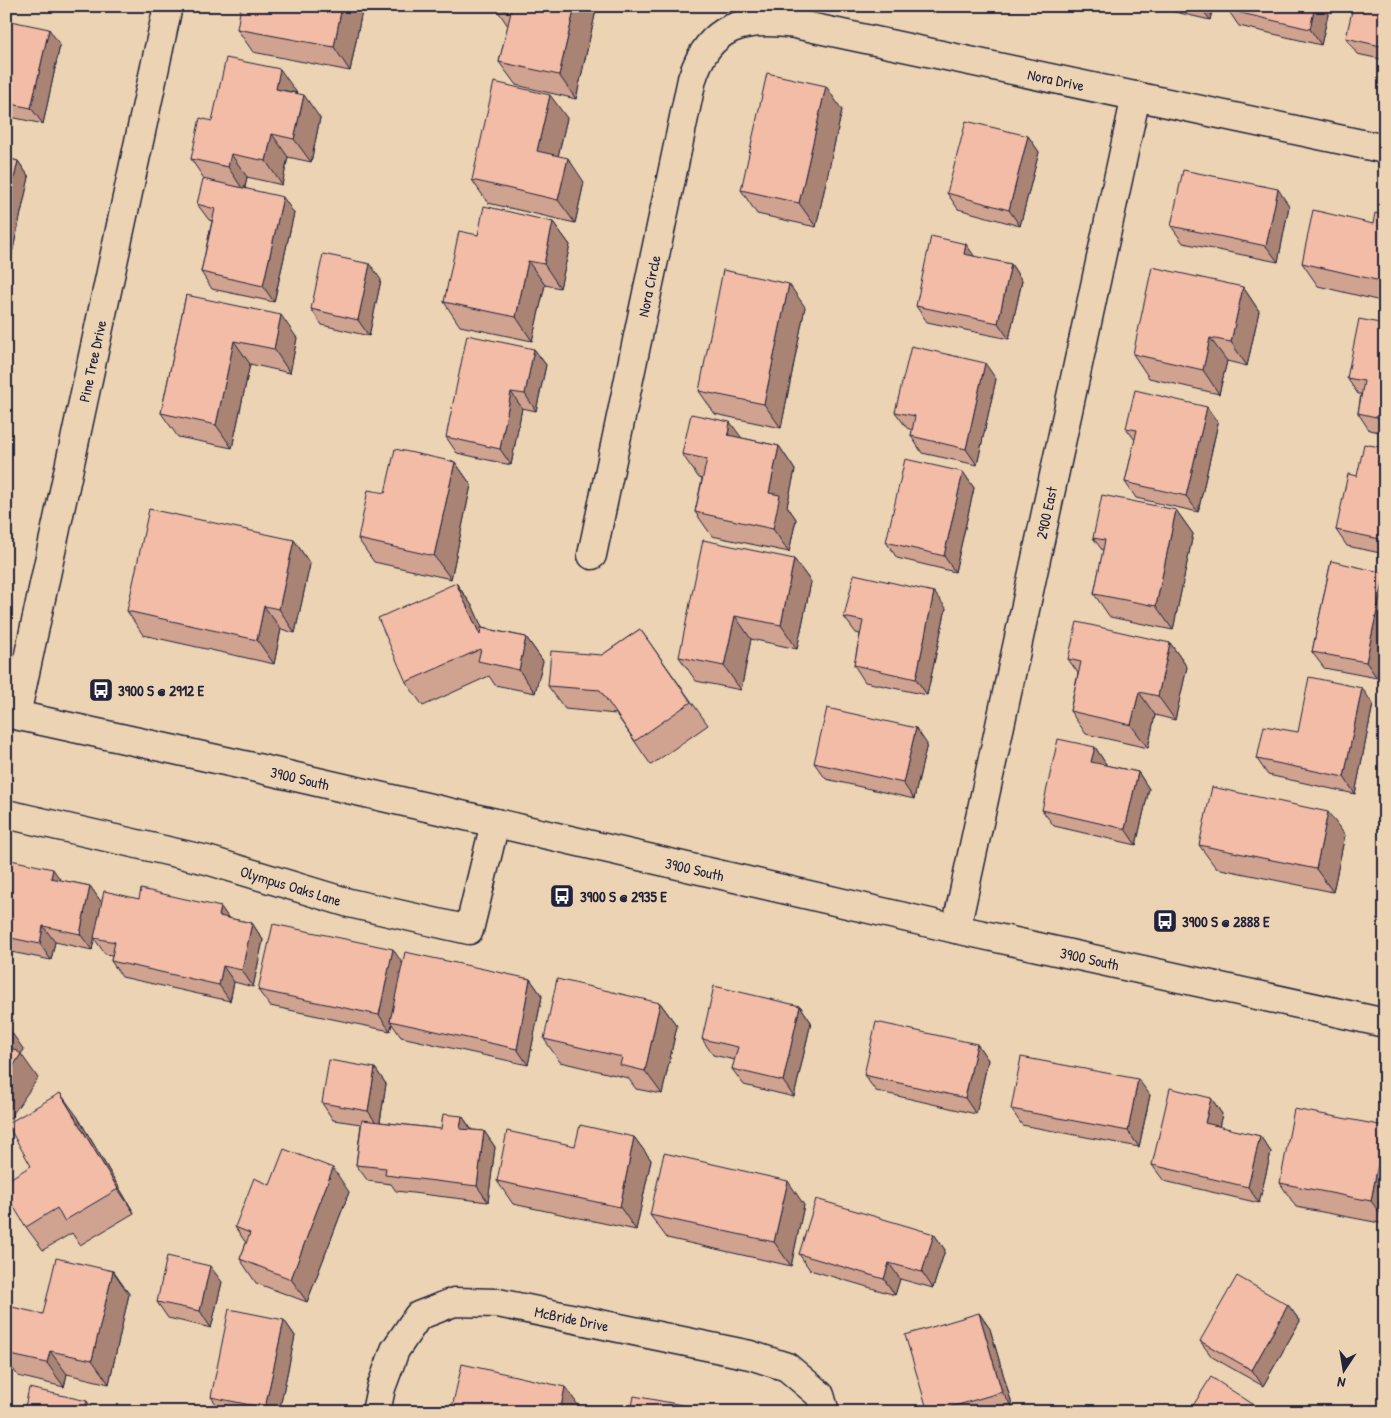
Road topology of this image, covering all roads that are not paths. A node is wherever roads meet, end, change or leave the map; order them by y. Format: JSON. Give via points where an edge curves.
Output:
{"nodes":[{"id":1,"x":168,"y":6,"type":"edge"},
{"id":2,"x":727,"y":28,"type":"joint"},
{"id":3,"x":1136,"y":96,"type":"junction"},
{"id":4,"x":1385,"y":149,"type":"edge"},
{"id":5,"x":592,"y":555,"type":"dead end"},
{"id":6,"x":11,"y":714,"type":"edge"},
{"id":7,"x":6,"y":814,"type":"edge"},
{"id":8,"x":495,"y":823,"type":"junction"},
{"id":9,"x":956,"y":929,"type":"junction"},
{"id":10,"x":1385,"y":1023,"type":"edge"},
{"id":11,"x":822,"y":1404,"type":"edge"},
{"id":12,"x":376,"y":1412,"type":"edge"}],
"edges":[{"from":1,"to":6,"type":"street","name":"Pine Tree Drive"},
{"from":2,"to":3,"type":"street","name":"Nora Drive","via":[[761,22],[795,24]]},
{"from":2,"to":5,"type":"street","name":"Nora Circle","via":[[704,50],[692,79]]},
{"from":3,"to":4,"type":"street","name":"Nora Drive"},
{"from":3,"to":9,"type":"street","name":"2900 East"},
{"from":6,"to":8,"type":"street","name":"3900 South"},
{"from":7,"to":8,"type":"street","name":"Olympus Oaks Lane","via":[[207,860],[349,903],[470,930]]},
{"from":8,"to":9,"type":"street","name":"3900 South"},
{"from":9,"to":10,"type":"street","name":"3900 South"},
{"from":11,"to":12,"type":"street","name":"McBride Drive","via":[[787,1368],[750,1355],[498,1303],[454,1302],[418,1316],[395,1350]]}]}
